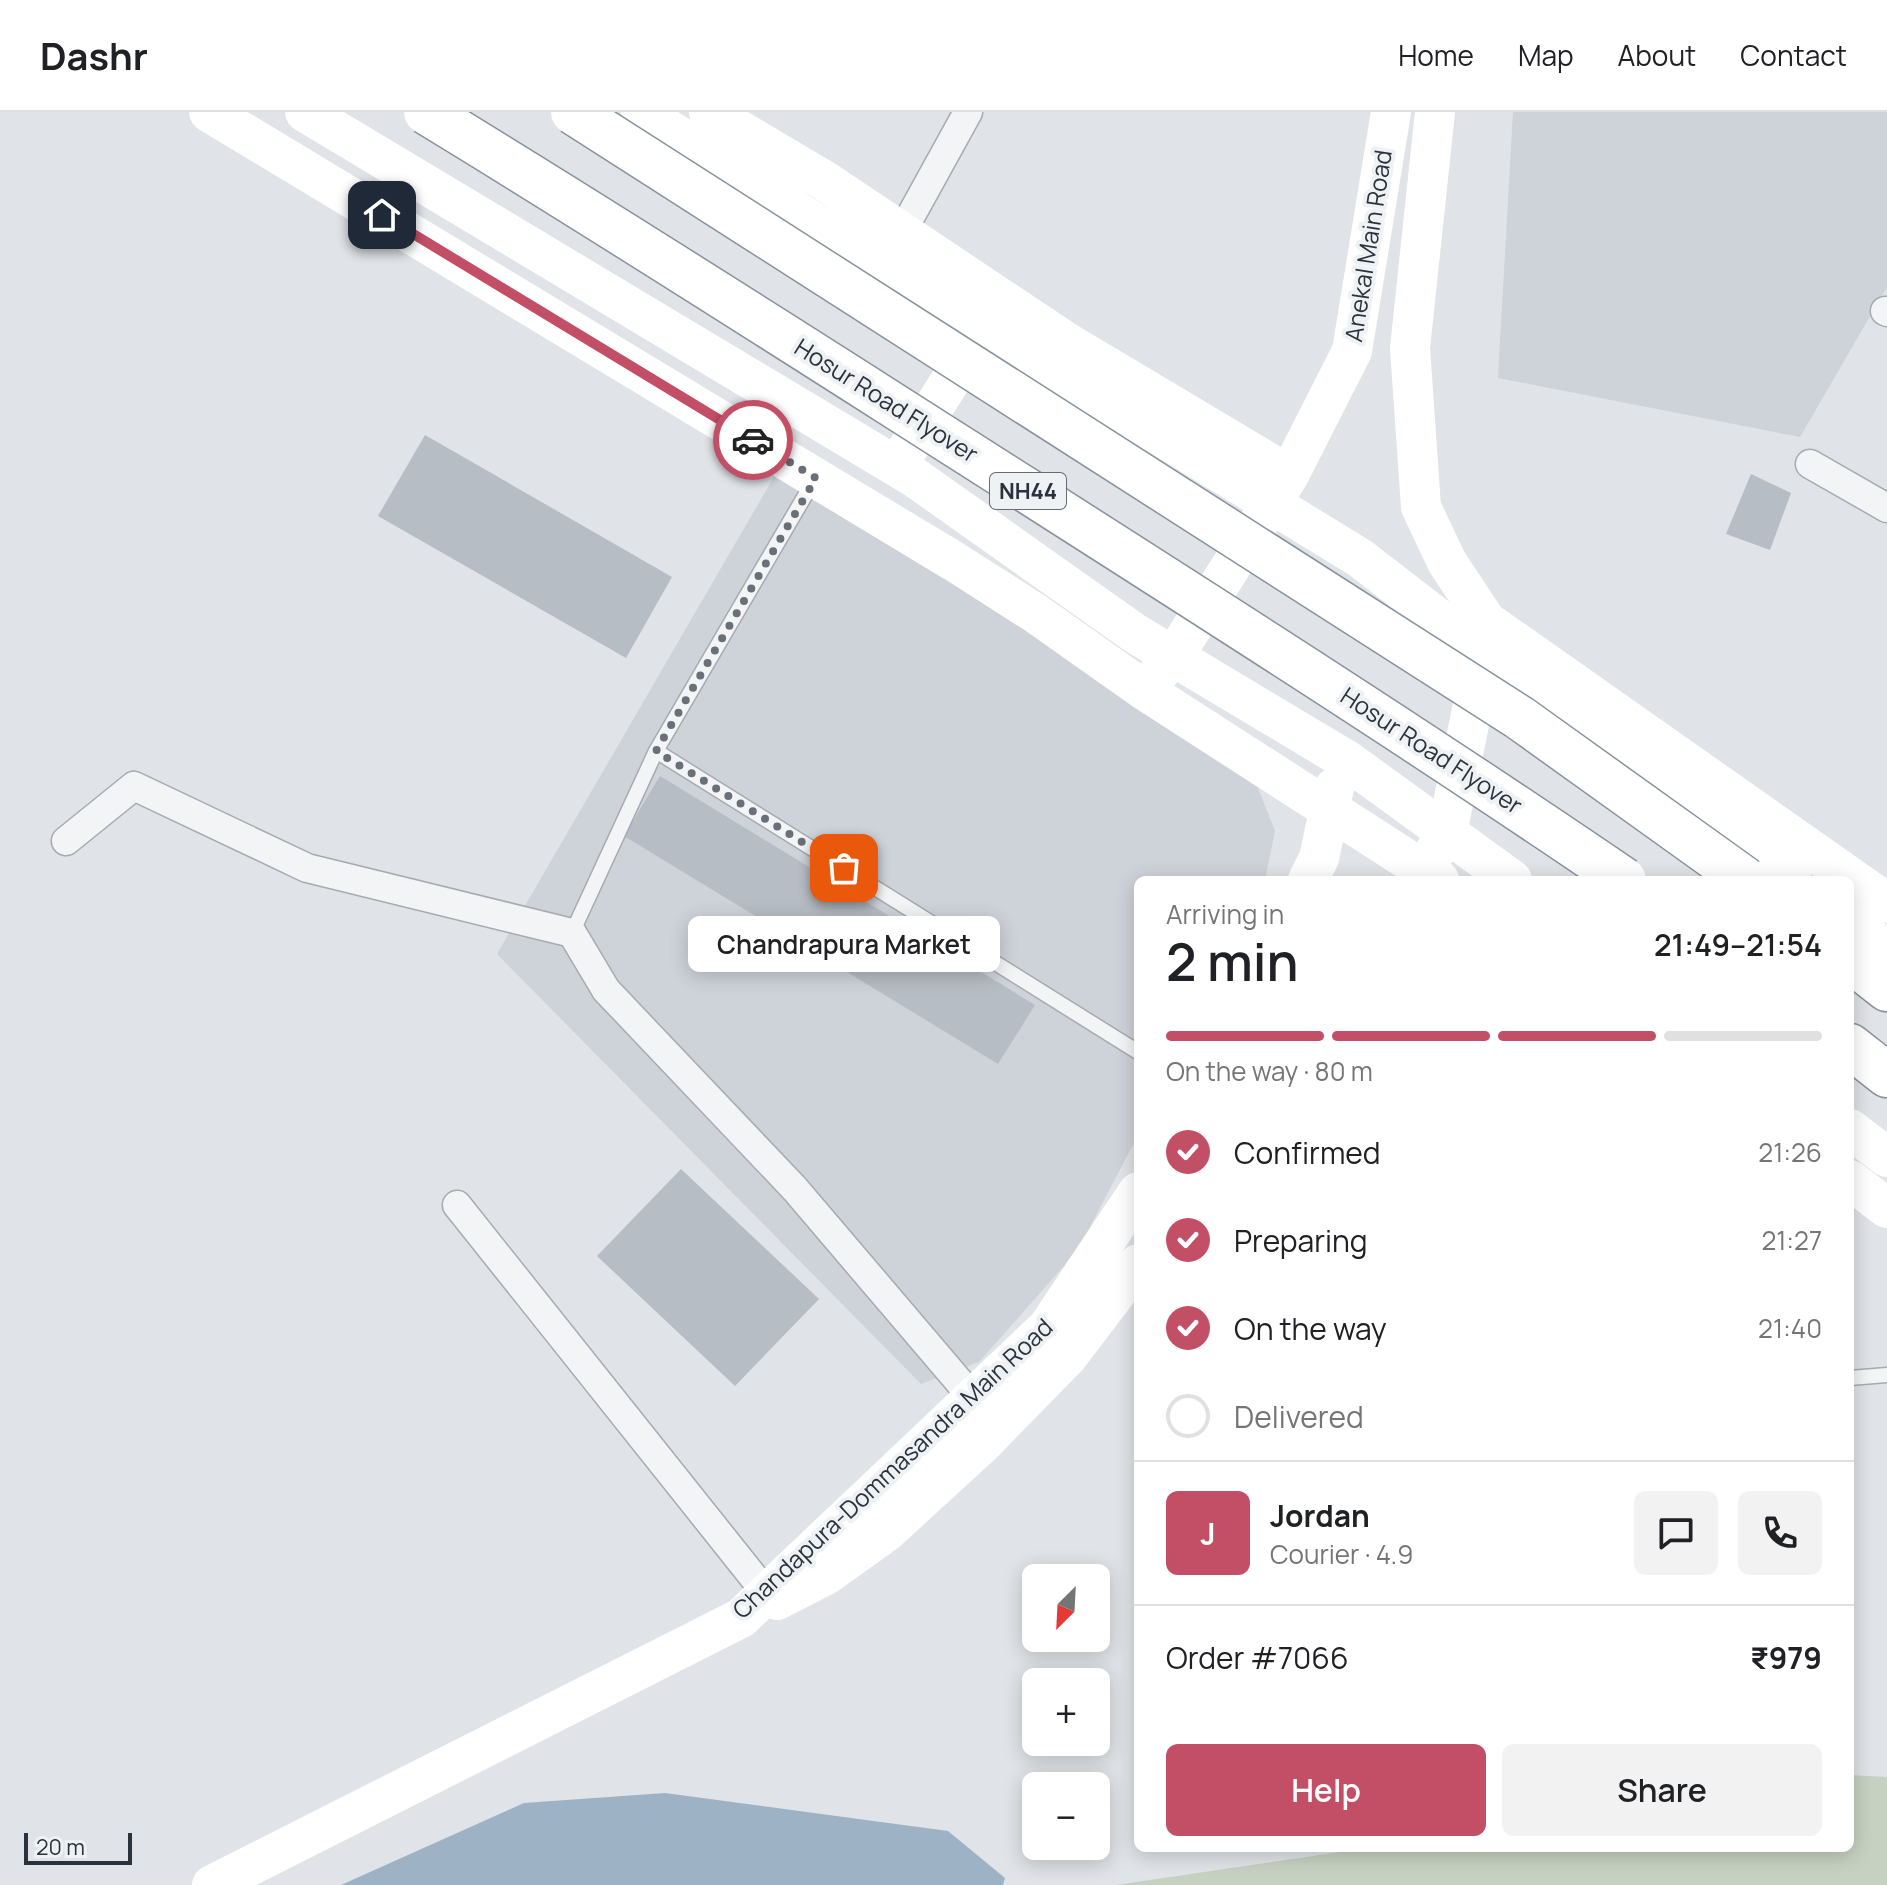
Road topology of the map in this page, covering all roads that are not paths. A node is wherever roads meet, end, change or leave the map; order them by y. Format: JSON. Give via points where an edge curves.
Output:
{"nodes":[{"id":1,"x":209,"y":112,"type":"edge"},
{"id":2,"x":305,"y":112,"type":"edge"},
{"id":3,"x":426,"y":112,"type":"edge"},
{"id":4,"x":573,"y":112,"type":"edge"},
{"id":5,"x":641,"y":112,"type":"edge"},
{"id":6,"x":968,"y":112,"type":"edge"},
{"id":7,"x":1391,"y":112,"type":"edge"},
{"id":8,"x":1435,"y":112,"type":"edge"},
{"id":9,"x":715,"y":114,"type":"edge"},
{"id":10,"x":892,"y":249,"type":"junction"},
{"id":11,"x":983,"y":328,"type":"junction"},
{"id":12,"x":1810,"y":464,"type":"dead end"},
{"id":13,"x":896,"y":466,"type":"junction"},
{"id":14,"x":816,"y":478,"type":"junction"},
{"id":15,"x":1279,"y":489,"type":"junction"},
{"id":16,"x":1887,"y":508,"type":"edge"},
{"id":17,"x":1484,"y":637,"type":"junction"},
{"id":18,"x":1174,"y":656,"type":"junction"},
{"id":19,"x":1144,"y":690,"type":"junction"},
{"id":20,"x":656,"y":751,"type":"junction"},
{"id":21,"x":1339,"y":755,"type":"junction"},
{"id":22,"x":1330,"y":810,"type":"junction"},
{"id":23,"x":1447,"y":833,"type":"junction"},
{"id":24,"x":66,"y":841,"type":"dead end"},
{"id":25,"x":1310,"y":876,"type":"edge"},
{"id":26,"x":1426,"y":876,"type":"edge"},
{"id":27,"x":1506,"y":876,"type":"edge"},
{"id":28,"x":1618,"y":876,"type":"edge"},
{"id":29,"x":1740,"y":876,"type":"edge"},
{"id":30,"x":1787,"y":876,"type":"edge"},
{"id":31,"x":1846,"y":876,"type":"edge"},
{"id":32,"x":1854,"y":881,"type":"edge"},
{"id":33,"x":1887,"y":903,"type":"edge"},
{"id":34,"x":1854,"y":926,"type":"edge"},
{"id":35,"x":572,"y":933,"type":"junction"},
{"id":36,"x":1887,"y":950,"type":"edge"},
{"id":37,"x":1854,"y":963,"type":"edge"},
{"id":38,"x":1887,"y":989,"type":"edge"},
{"id":39,"x":1854,"y":1049,"type":"edge"},
{"id":40,"x":1134,"y":1050,"type":"edge"},
{"id":41,"x":1887,"y":1075,"type":"edge"},
{"id":42,"x":1854,"y":1132,"type":"edge"},
{"id":43,"x":1887,"y":1157,"type":"edge"},
{"id":44,"x":1854,"y":1183,"type":"edge"},
{"id":45,"x":1134,"y":1198,"type":"edge"},
{"id":46,"x":457,"y":1205,"type":"dead end"},
{"id":47,"x":1887,"y":1208,"type":"edge"},
{"id":48,"x":1134,"y":1269,"type":"edge"},
{"id":49,"x":1887,"y":1375,"type":"edge"},
{"id":50,"x":1854,"y":1378,"type":"edge"},
{"id":51,"x":973,"y":1398,"type":"junction"},
{"id":52,"x":754,"y":1606,"type":"junction"},
{"id":53,"x":212,"y":1885,"type":"edge"}],
"edges":[{"from":1,"to":14,"type":"main road"},
{"from":2,"to":13,"type":"main road"},
{"from":3,"to":28,"type":"highway","name":"Hosur Road Flyover","number":"NH44","bridge":true,"via":[[1143,564]]},
{"from":4,"to":29,"type":"highway","bridge":true,"via":[[1520,718]]},
{"from":5,"to":10,"type":"main road"},
{"from":6,"to":10,"type":"street"},
{"from":7,"to":15,"type":"main road","name":"Anekal Main Road","via":[[1352,351]]},
{"from":8,"to":17,"type":"main road","via":[[1410,348],[1421,507]]},
{"from":9,"to":10,"type":"main road","via":[[825,181]]},
{"from":10,"to":11,"type":"main road"},
{"from":10,"to":15,"type":"main road","via":[[1066,342]]},
{"from":11,"to":13,"type":"main road"},
{"from":11,"to":15,"type":"main road"},
{"from":12,"to":16,"type":"street"},
{"from":13,"to":18,"type":"main road"},
{"from":14,"to":19,"type":"main road","via":[[1035,613]]},
{"from":14,"to":20,"type":"lane"},
{"from":15,"to":17,"type":"main road","via":[[1360,558]]},
{"from":15,"to":18,"type":"main road","name":"Anekal Main Road"},
{"from":17,"to":23,"type":"main road"},
{"from":17,"to":30,"type":"main road"},
{"from":17,"to":31,"type":"main road"},
{"from":18,"to":19,"type":"main road","name":"Anekal Main Road"},
{"from":18,"to":21,"type":"main road"},
{"from":19,"to":22,"type":"main road"},
{"from":20,"to":35,"type":"lane"},
{"from":20,"to":40,"type":"lane"},
{"from":21,"to":22,"type":"main road"},
{"from":21,"to":23,"type":"main road"},
{"from":22,"to":25,"type":"main road"},
{"from":22,"to":26,"type":"main road"},
{"from":23,"to":26,"type":"main road"},
{"from":23,"to":27,"type":"main road"},
{"from":24,"to":35,"type":"street","via":[[134,786],[307,868]]},
{"from":32,"to":33,"type":"main road"},
{"from":34,"to":36,"type":"main road"},
{"from":35,"to":51,"type":"street","via":[[606,990],[795,1189]]},
{"from":37,"to":38,"type":"highway"},
{"from":39,"to":41,"type":"highway"},
{"from":42,"to":43,"type":"main road"},
{"from":44,"to":47,"type":"main road"},
{"from":45,"to":51,"type":"main road","name":"Chandapura-Dommasandra Main Road","via":[[1048,1327]]},
{"from":46,"to":52,"type":"street"},
{"from":48,"to":52,"type":"main road","via":[[1068,1356],[886,1532],[826,1575]]},
{"from":49,"to":50,"type":"lane"},
{"from":51,"to":52,"type":"main road","name":"Chandapura-Dommasandra Main Road"},
{"from":52,"to":53,"type":"main road","name":"Chandapura-Dommasandra Main Road"}]}
